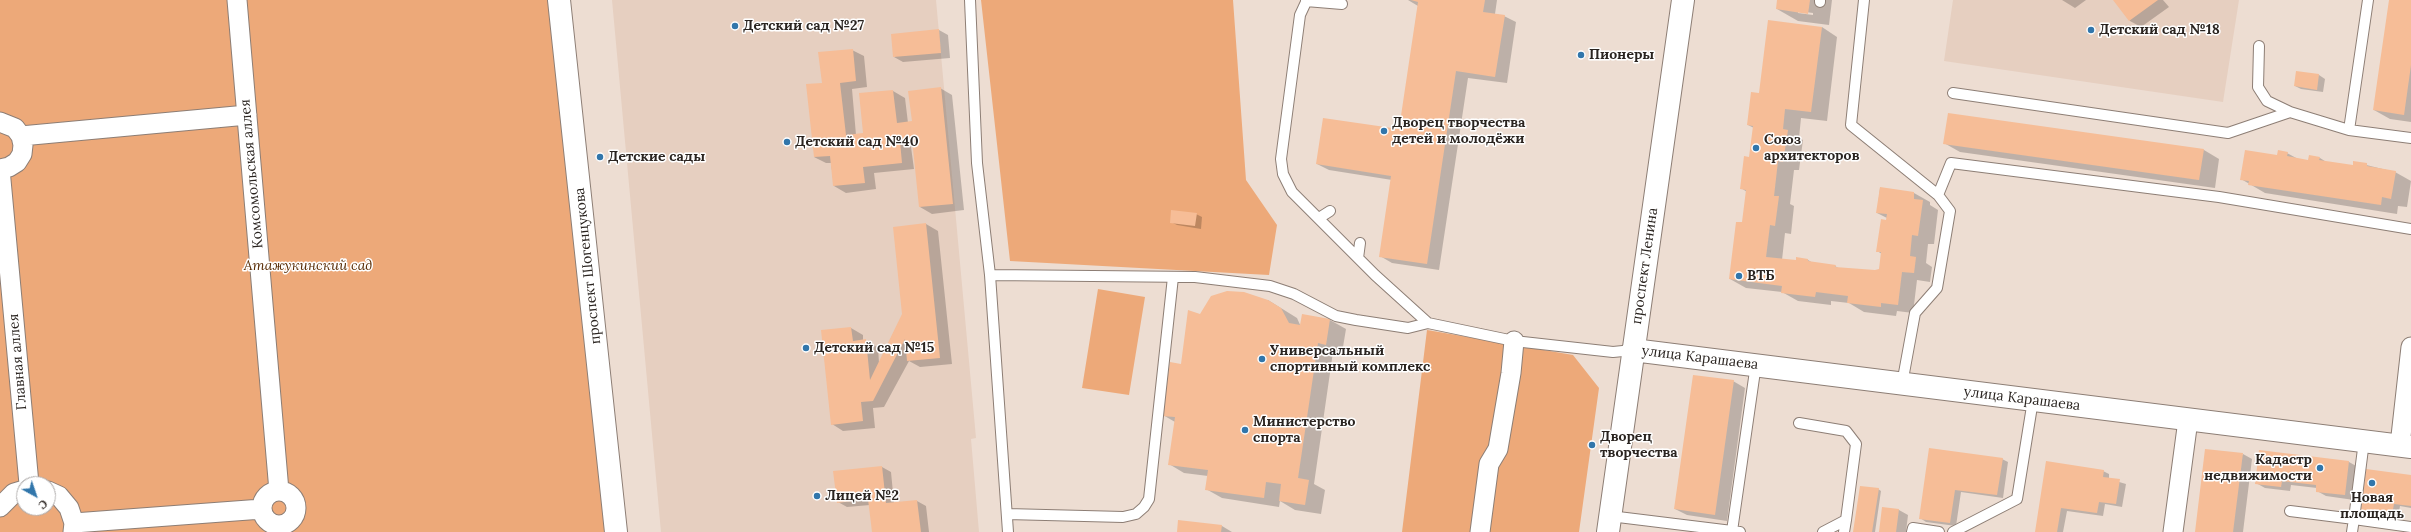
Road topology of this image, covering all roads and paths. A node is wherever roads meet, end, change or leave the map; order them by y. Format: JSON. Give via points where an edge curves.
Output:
{"nodes":[{"id":1,"x":237,"y":0,"type":"edge"},
{"id":2,"x":559,"y":0,"type":"edge"},
{"id":3,"x":970,"y":0,"type":"edge"},
{"id":4,"x":1307,"y":0,"type":"edge"},
{"id":5,"x":1683,"y":0,"type":"edge"},
{"id":6,"x":1864,"y":0,"type":"edge"},
{"id":7,"x":2368,"y":0,"type":"edge"},
{"id":8,"x":1342,"y":4,"type":"dead end"},
{"id":9,"x":2259,"y":46,"type":"dead end"},
{"id":10,"x":1953,"y":93,"type":"dead end"},
{"id":11,"x":2290,"y":112,"type":"junction"},
{"id":12,"x":247,"y":115,"type":"junction"},
{"id":13,"x":0,"y":122,"type":"edge"},
{"id":14,"x":2349,"y":130,"type":"junction"},
{"id":15,"x":21,"y":136,"type":"junction"},
{"id":16,"x":2411,"y":138,"type":"edge"},
{"id":17,"x":0,"y":169,"type":"edge"},
{"id":18,"x":1938,"y":195,"type":"junction"},
{"id":19,"x":1330,"y":211,"type":"dead end"},
{"id":20,"x":1319,"y":218,"type":"junction"},
{"id":21,"x":2411,"y":229,"type":"edge"},
{"id":22,"x":1360,"y":243,"type":"dead end"},
{"id":23,"x":1358,"y":258,"type":"junction"},
{"id":24,"x":990,"y":275,"type":"junction"},
{"id":25,"x":1173,"y":277,"type":"junction"},
{"id":26,"x":1428,"y":323,"type":"junction"},
{"id":27,"x":1514,"y":341,"type":"junction"},
{"id":28,"x":2411,"y":347,"type":"edge"},
{"id":29,"x":1633,"y":350,"type":"junction"},
{"id":30,"x":1756,"y":364,"type":"junction"},
{"id":31,"x":1902,"y":384,"type":"junction"},
{"id":32,"x":2033,"y":400,"type":"junction"},
{"id":33,"x":2188,"y":420,"type":"junction"},
{"id":34,"x":1799,"y":422,"type":"dead end"},
{"id":35,"x":2364,"y":441,"type":"junction"},
{"id":36,"x":2406,"y":446,"type":"edge"},
{"id":37,"x":28,"y":476,"type":"edge"},
{"id":38,"x":16,"y":492,"type":"edge"},
{"id":39,"x":279,"y":492,"type":"junction"},
{"id":40,"x":56,"y":495,"type":"edge"},
{"id":41,"x":0,"y":507,"type":"edge"},
{"id":42,"x":262,"y":509,"type":"junction"},
{"id":43,"x":2290,"y":511,"type":"dead end"},
{"id":44,"x":1007,"y":514,"type":"junction"},
{"id":45,"x":2354,"y":519,"type":"junction"},
{"id":46,"x":1846,"y":520,"type":"junction"},
{"id":47,"x":1609,"y":524,"type":"edge"},
{"id":48,"x":2411,"y":526,"type":"edge"},
{"id":49,"x":73,"y":528,"type":"edge"},
{"id":50,"x":282,"y":529,"type":"edge"},
{"id":51,"x":1736,"y":531,"type":"edge"},
{"id":52,"x":616,"y":532,"type":"edge"},
{"id":53,"x":1008,"y":532,"type":"edge"},
{"id":54,"x":1480,"y":532,"type":"edge"},
{"id":55,"x":1824,"y":532,"type":"edge"},
{"id":56,"x":1844,"y":532,"type":"edge"},
{"id":57,"x":1912,"y":532,"type":"edge"},
{"id":58,"x":1939,"y":532,"type":"edge"},
{"id":59,"x":1953,"y":532,"type":"edge"},
{"id":60,"x":2173,"y":532,"type":"edge"},
{"id":61,"x":2352,"y":532,"type":"edge"}],
"edges":[{"from":1,"to":12,"type":"street","name":"Комсомольская аллея"},
{"from":2,"to":52,"type":"street","name":"проспект Шогенцукова"},
{"from":3,"to":24,"type":"lane","via":[[977,163]]},
{"from":4,"to":8,"type":"lane"},
{"from":4,"to":20,"type":"lane","via":[[1300,15],[1281,159],[1286,182]]},
{"from":5,"to":29,"type":"street","name":"проспект Ленина"},
{"from":6,"to":18,"type":"lane","via":[[1851,125]]},
{"from":7,"to":14,"type":"lane"},
{"from":9,"to":11,"type":"lane","via":[[2258,86],[2267,101]]},
{"from":10,"to":11,"type":"lane","via":[[2228,133]]},
{"from":11,"to":14,"type":"lane"},
{"from":12,"to":15,"type":"street"},
{"from":12,"to":39,"type":"street","name":"Комсомольская аллея"},
{"from":13,"to":15,"type":"street","via":[[15,128]]},
{"from":14,"to":16,"type":"lane"},
{"from":15,"to":17,"type":"street","via":[[22,154],[17,162]]},
{"from":17,"to":37,"type":"street","name":"Главная аллея"},
{"from":18,"to":21,"type":"lane","via":[[1951,163],[2220,197]]},
{"from":18,"to":31,"type":"lane","via":[[1950,211],[1937,288],[1915,313]]},
{"from":19,"to":20,"type":"lane"},
{"from":20,"to":23,"type":"lane"},
{"from":22,"to":23,"type":"lane"},
{"from":23,"to":26,"type":"lane"},
{"from":24,"to":25,"type":"lane"},
{"from":24,"to":44,"type":"lane"},
{"from":25,"to":26,"type":"lane","via":[[1195,277],[1270,286],[1294,294],[1336,316],[1356,320],[1408,328]]},
{"from":25,"to":44,"type":"lane","via":[[1149,499],[1144,507],[1136,514],[1123,517]]},
{"from":26,"to":27,"type":"lane"},
{"from":27,"to":29,"type":"lane","via":[[1613,352]]},
{"from":27,"to":54,"type":"street","via":[[1498,449],[1489,464]]},
{"from":28,"to":36,"type":"street"},
{"from":29,"to":30,"type":"street","name":"улица Карашаева"},
{"from":29,"to":47,"type":"street","name":"проспект Ленина"},
{"from":30,"to":31,"type":"street","name":"улица Карашаева"},
{"from":30,"to":51,"type":"lane"},
{"from":31,"to":32,"type":"street","name":"улица Карашаева"},
{"from":32,"to":33,"type":"street","name":"улица Карашаева"},
{"from":32,"to":59,"type":"lane","via":[[2017,499]]},
{"from":33,"to":35,"type":"street","name":"улица Карашаева"},
{"from":33,"to":60,"type":"street"},
{"from":34,"to":46,"type":"lane","via":[[1846,431],[1856,444]]},
{"from":35,"to":36,"type":"street","name":"улица Карашаева"},
{"from":35,"to":45,"type":"lane"},
{"from":38,"to":41,"type":"street"},
{"from":39,"to":42,"type":"street","via":[[265,499]]},
{"from":39,"to":50,"type":"street","via":[[288,494],[296,506],[293,518]]},
{"from":40,"to":49,"type":"street","via":[[69,508]]},
{"from":42,"to":49,"type":"street"},
{"from":42,"to":50,"type":"street","via":[[268,521]]},
{"from":43,"to":45,"type":"lane"},
{"from":44,"to":53,"type":"lane"},
{"from":45,"to":48,"type":"lane"},
{"from":45,"to":61,"type":"lane"},
{"from":46,"to":55,"type":"lane"},
{"from":46,"to":56,"type":"lane"},
{"from":47,"to":51,"type":"lane"},
{"from":57,"to":58,"type":"lane","via":[[1913,528]]}]}
